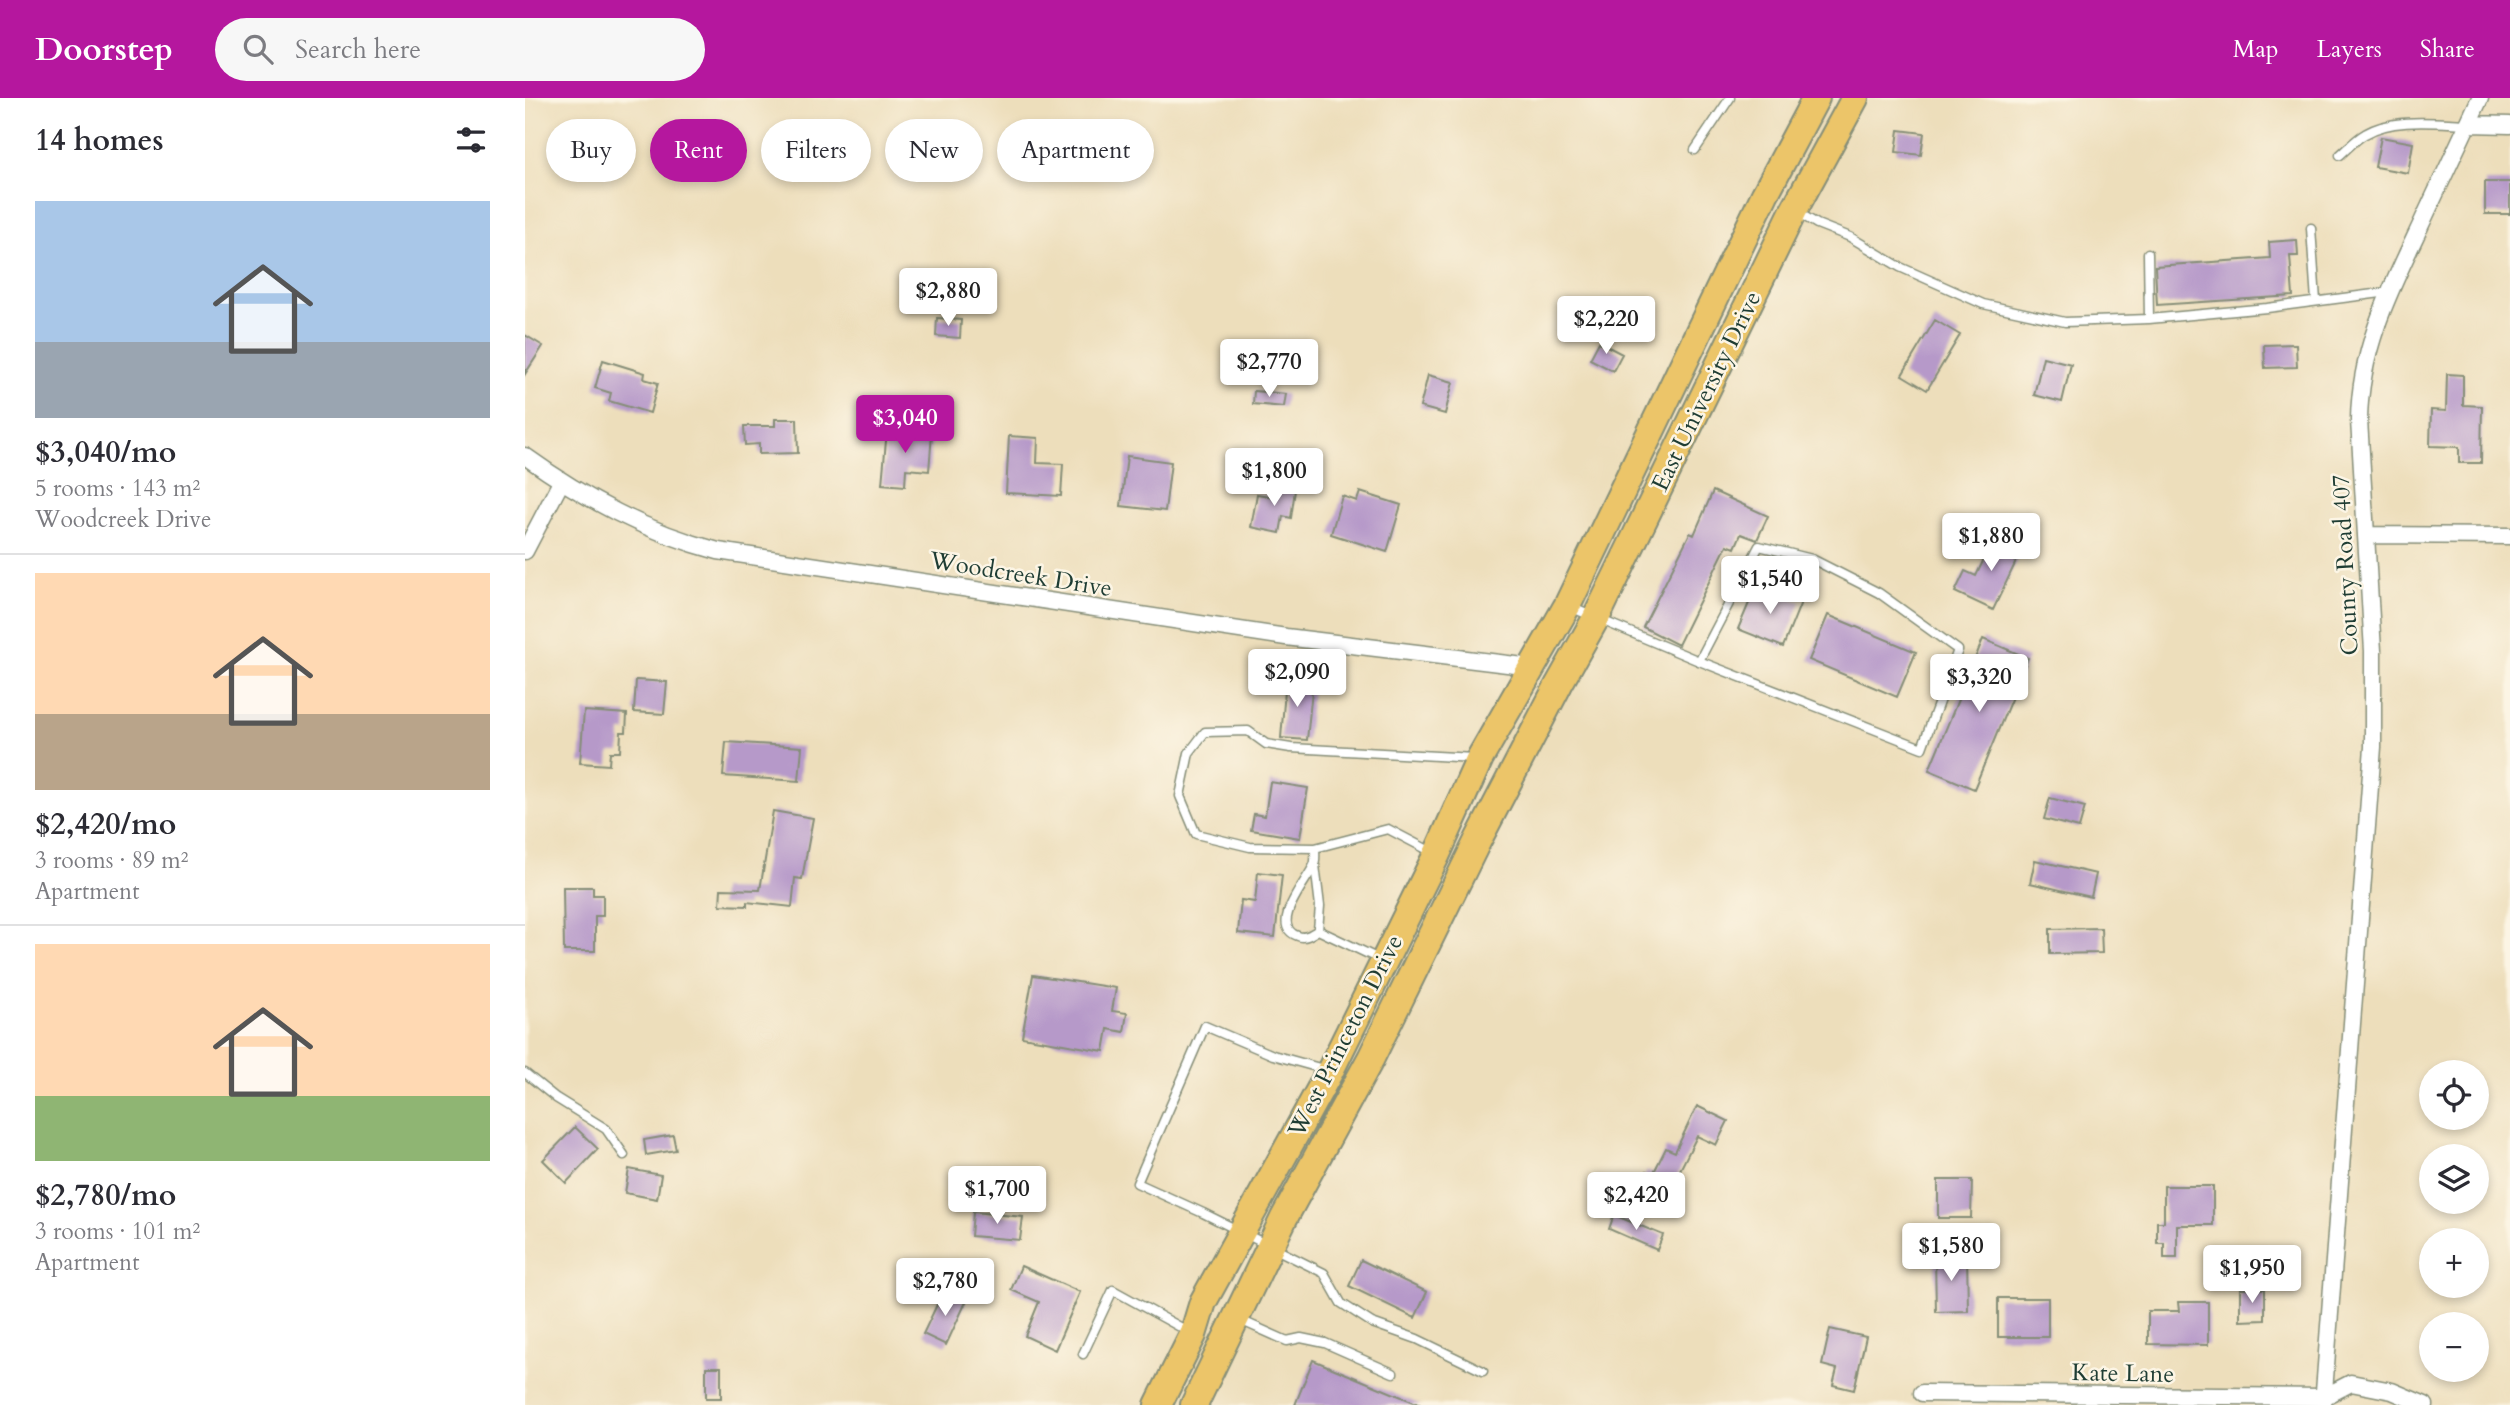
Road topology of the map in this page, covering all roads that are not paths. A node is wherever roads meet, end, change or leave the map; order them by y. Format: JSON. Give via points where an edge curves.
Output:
{"nodes":[{"id":1,"x":1730,"y":98,"type":"edge"},
{"id":2,"x":1854,"y":98,"type":"edge"},
{"id":3,"x":2480,"y":98,"type":"edge"},
{"id":4,"x":1813,"y":99,"type":"edge"},
{"id":5,"x":2469,"y":124,"type":"junction"},
{"id":6,"x":2510,"y":125,"type":"edge"},
{"id":7,"x":1695,"y":150,"type":"dead end"},
{"id":8,"x":2340,"y":155,"type":"dead end"},
{"id":9,"x":1794,"y":210,"type":"junction"},
{"id":10,"x":2311,"y":228,"type":"dead end"},
{"id":11,"x":2148,"y":253,"type":"dead end"},
{"id":12,"x":2389,"y":292,"type":"junction"},
{"id":13,"x":2316,"y":301,"type":"junction"},
{"id":14,"x":2149,"y":319,"type":"junction"},
{"id":15,"x":525,"y":456,"type":"edge"},
{"id":16,"x":561,"y":482,"type":"junction"},
{"id":17,"x":2366,"y":535,"type":"junction"},
{"id":18,"x":2510,"y":536,"type":"edge"},
{"id":19,"x":525,"y":551,"type":"edge"},
{"id":20,"x":1567,"y":606,"type":"junction"},
{"id":21,"x":1597,"y":618,"type":"junction"},
{"id":22,"x":1699,"y":661,"type":"junction"},
{"id":23,"x":1532,"y":667,"type":"junction"},
{"id":24,"x":1559,"y":684,"type":"joint"},
{"id":25,"x":1480,"y":758,"type":"junction"},
{"id":26,"x":1315,"y":848,"type":"junction"},
{"id":27,"x":1437,"y":854,"type":"junction"},
{"id":28,"x":1315,"y":864,"type":"junction"},
{"id":29,"x":1318,"y":930,"type":"junction"},
{"id":30,"x":1384,"y":961,"type":"junction"},
{"id":31,"x":1330,"y":1071,"type":"junction"},
{"id":32,"x":525,"y":1073,"type":"edge"},
{"id":33,"x":624,"y":1155,"type":"dead end"},
{"id":34,"x":1243,"y":1232,"type":"junction"},
{"id":35,"x":1272,"y":1247,"type":"junction"},
{"id":36,"x":1238,"y":1318,"type":"junction"},
{"id":37,"x":1193,"y":1335,"type":"junction"},
{"id":38,"x":1083,"y":1354,"type":"dead end"},
{"id":39,"x":1483,"y":1371,"type":"dead end"},
{"id":40,"x":1393,"y":1374,"type":"dead end"},
{"id":41,"x":1922,"y":1393,"type":"dead end"},
{"id":42,"x":2328,"y":1402,"type":"edge"},
{"id":43,"x":1158,"y":1405,"type":"edge"},
{"id":44,"x":1194,"y":1405,"type":"edge"},
{"id":45,"x":2424,"y":1405,"type":"edge"}],
"edges":[{"from":1,"to":7,"type":"lane"},
{"from":2,"to":9,"type":"highway","name":"East University Drive"},
{"from":3,"to":5,"type":"street","name":"County Road 407"},
{"from":4,"to":20,"type":"highway","name":"East University Drive"},
{"from":5,"to":6,"type":"street"},
{"from":5,"to":8,"type":"lane","via":[[2392,125],[2367,133]]},
{"from":5,"to":12,"type":"street","name":"County Road 407"},
{"from":9,"to":14,"type":"lane","via":[[1900,268],[1983,304],[2065,322]]},
{"from":9,"to":21,"type":"highway","name":"East University Drive"},
{"from":10,"to":13,"type":"lane"},
{"from":11,"to":14,"type":"lane"},
{"from":12,"to":13,"type":"lane"},
{"from":12,"to":17,"type":"street","name":"County Road 407","via":[[2370,342],[2360,403]]},
{"from":13,"to":14,"type":"lane"},
{"from":15,"to":16,"type":"street","name":"Woodcreek Drive"},
{"from":16,"to":19,"type":"street"},
{"from":16,"to":23,"type":"street","name":"Woodcreek Drive","via":[[641,525],[718,551],[1286,636]]},
{"from":17,"to":18,"type":"street"},
{"from":17,"to":42,"type":"street","name":"County Road 407","via":[[2374,713]]},
{"from":20,"to":21,"type":"lane"},
{"from":20,"to":23,"type":"highway","name":"East University Drive"},
{"from":21,"to":22,"type":"lane"},
{"from":21,"to":24,"type":"highway","name":"East University Drive"},
{"from":22,"to":22,"type":"lane","via":[[1922,748],[1958,650],[1879,593],[1812,559],[1759,546]]},
{"from":23,"to":25,"type":"highway","name":"West Princeton Drive"},
{"from":24,"to":35,"type":"highway","name":"West Princeton Drive"},
{"from":25,"to":26,"type":"lane","via":[[1291,748],[1266,744],[1248,731],[1205,732],[1189,753],[1180,796],[1196,834],[1251,846]]},
{"from":25,"to":27,"type":"highway","name":"West Princeton Drive"},
{"from":26,"to":27,"type":"lane","via":[[1388,829]]},
{"from":26,"to":28,"type":"lane"},
{"from":27,"to":30,"type":"highway","name":"West Princeton Drive"},
{"from":28,"to":29,"type":"lane"},
{"from":28,"to":29,"type":"lane","via":[[1286,922],[1297,936]]},
{"from":29,"to":30,"type":"lane"},
{"from":30,"to":31,"type":"highway","name":"West Princeton Drive"},
{"from":31,"to":34,"type":"highway","name":"West Princeton Drive"},
{"from":31,"to":34,"type":"lane","via":[[1273,1055],[1205,1027],[1137,1183]]},
{"from":32,"to":33,"type":"lane","via":[[605,1129]]},
{"from":34,"to":35,"type":"lane"},
{"from":34,"to":37,"type":"highway","name":"West Princeton Drive","via":[[1203,1302]]},
{"from":35,"to":36,"type":"highway","name":"West Princeton Drive"},
{"from":35,"to":39,"type":"lane","via":[[1324,1273],[1341,1303],[1371,1323]]},
{"from":36,"to":40,"type":"lane","via":[[1287,1341],[1301,1338],[1325,1343]]},
{"from":36,"to":44,"type":"highway","name":"West Princeton Drive"},
{"from":37,"to":38,"type":"lane","via":[[1113,1290]]},
{"from":37,"to":43,"type":"highway","name":"West Princeton Drive"},
{"from":41,"to":42,"type":"street","name":"Kate Lane"},
{"from":42,"to":45,"type":"street","via":[[2351,1383],[2392,1391]]}]}
